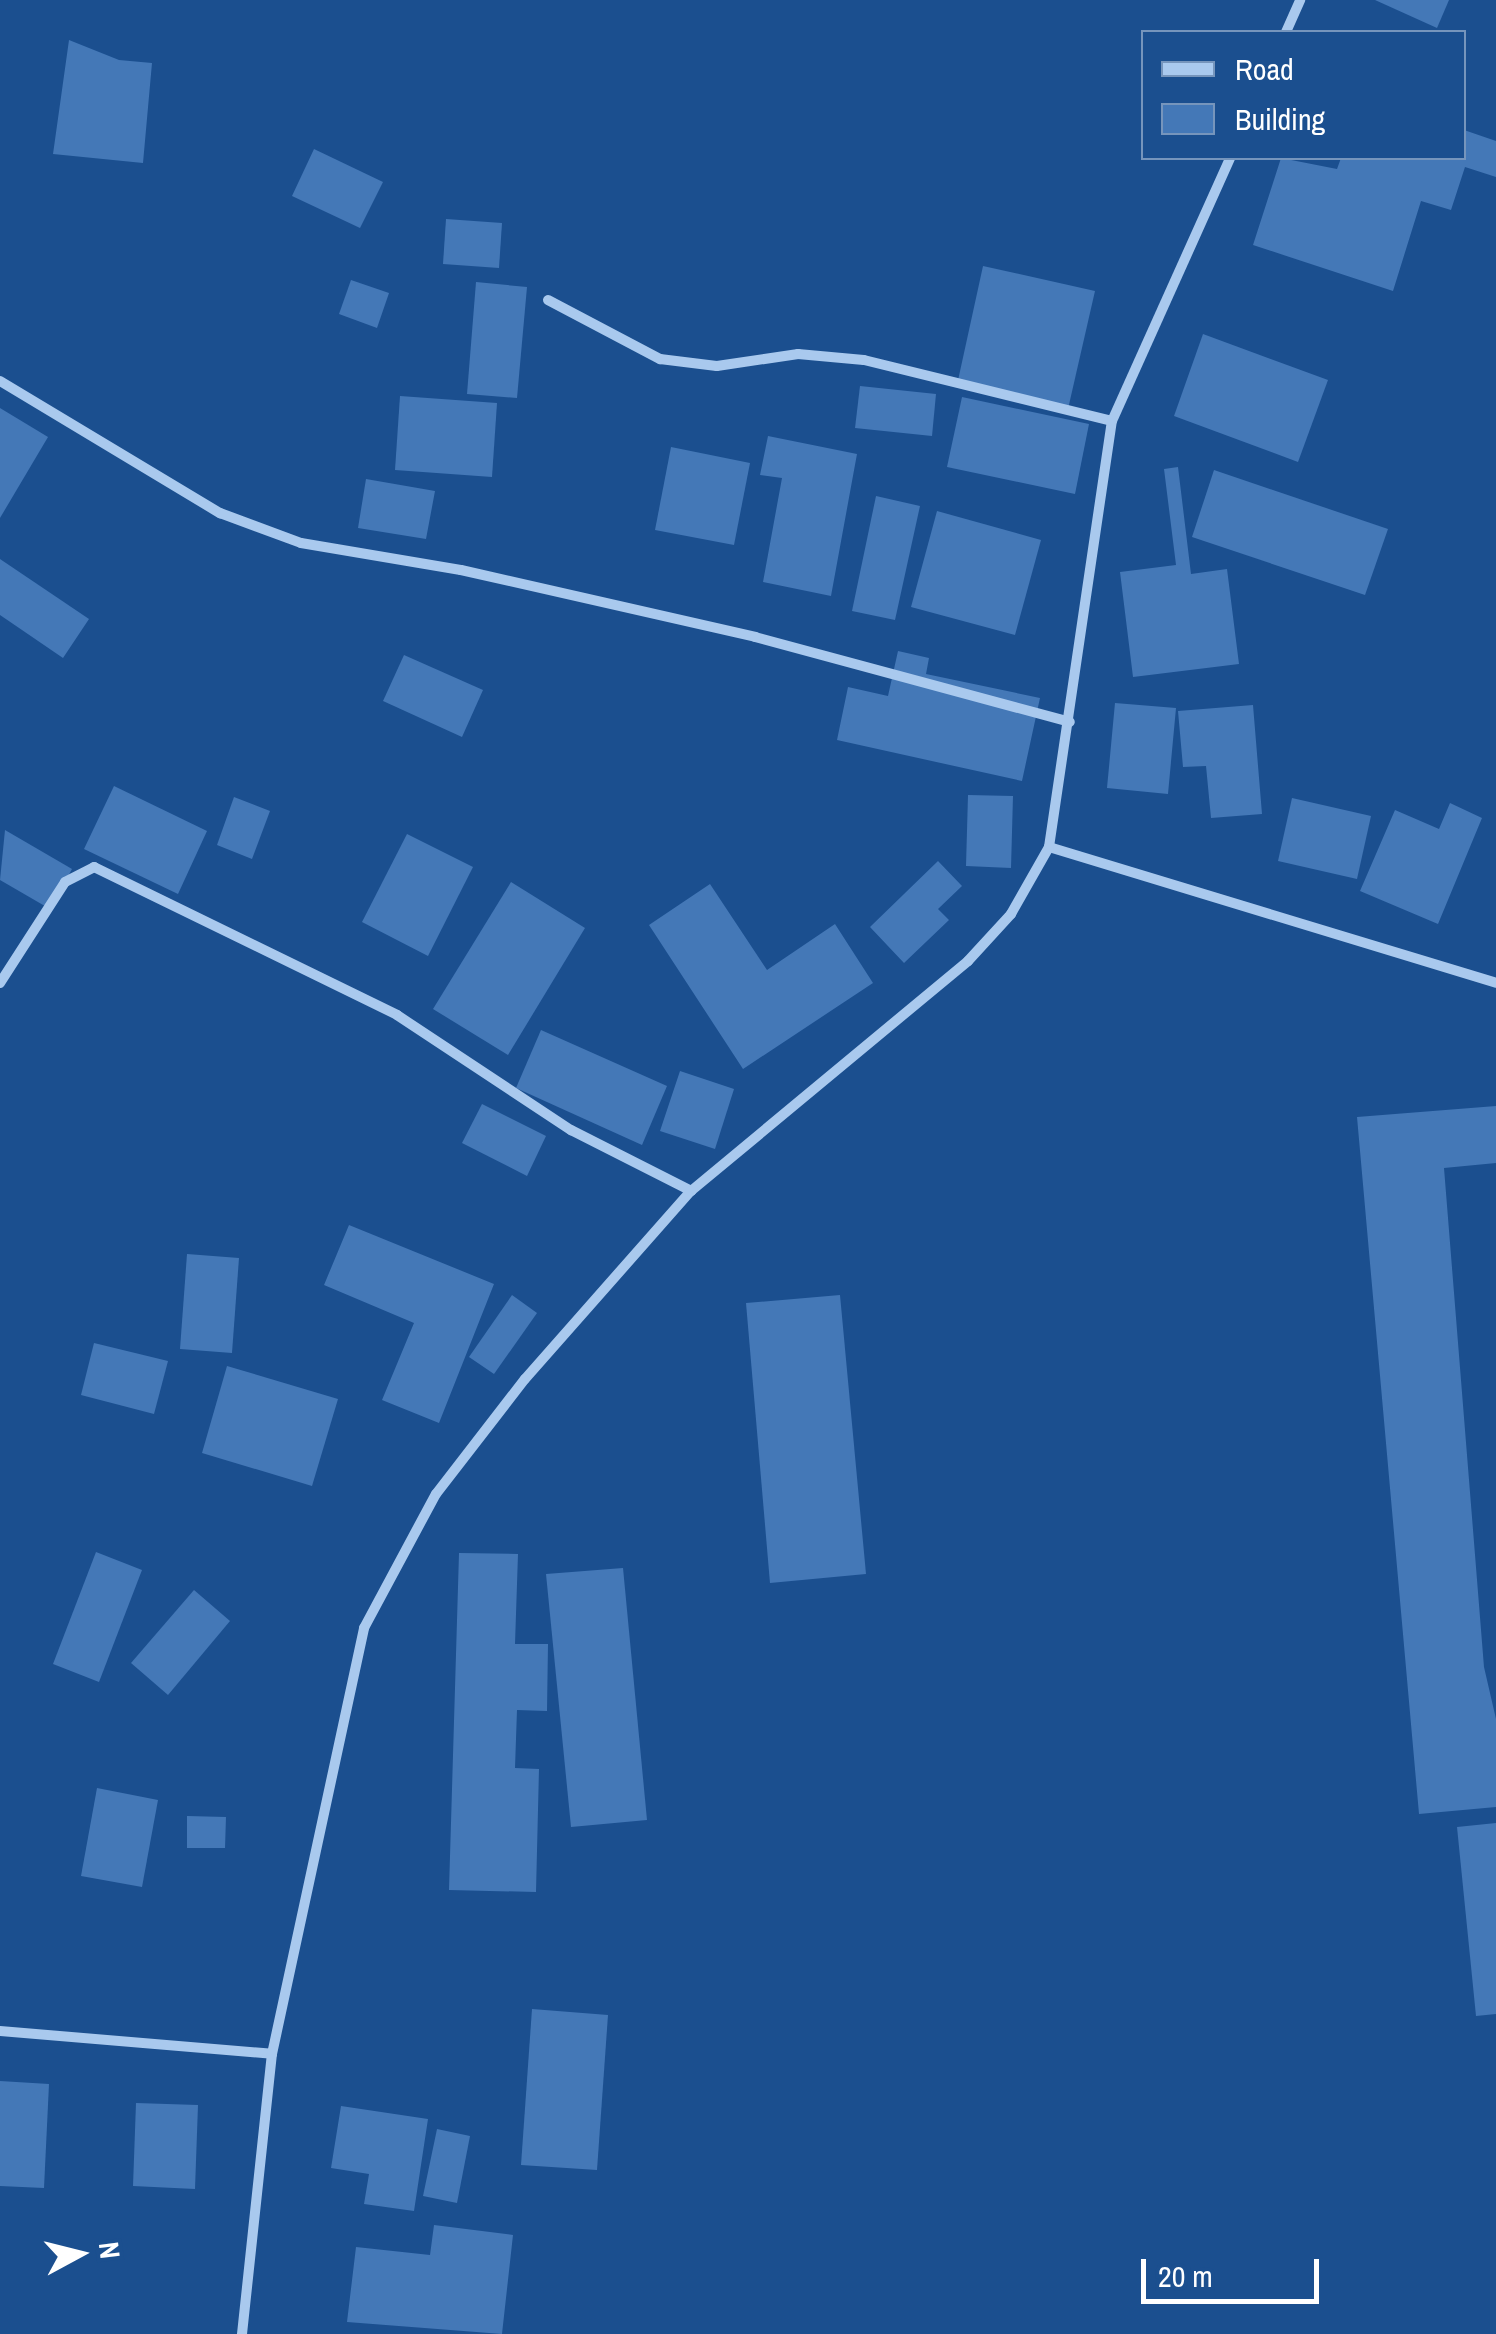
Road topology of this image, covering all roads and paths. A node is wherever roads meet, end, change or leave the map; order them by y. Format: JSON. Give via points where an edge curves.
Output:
{"nodes":[{"id":1,"x":1300,"y":0,"type":"edge"},
{"id":2,"x":1287,"y":30,"type":"edge"},
{"id":3,"x":1229,"y":160,"type":"edge"},
{"id":4,"x":548,"y":300,"type":"dead end"},
{"id":5,"x":0,"y":381,"type":"edge"},
{"id":6,"x":1112,"y":422,"type":"junction"},
{"id":7,"x":1070,"y":722,"type":"junction"},
{"id":8,"x":1048,"y":847,"type":"junction"},
{"id":9,"x":0,"y":983,"type":"edge"},
{"id":10,"x":1496,"y":983,"type":"edge"},
{"id":11,"x":691,"y":1191,"type":"junction"},
{"id":12,"x":0,"y":2032,"type":"edge"},
{"id":13,"x":272,"y":2054,"type":"junction"},
{"id":14,"x":242,"y":2334,"type":"edge"}],
"edges":[{"from":1,"to":2,"type":"street"},
{"from":3,"to":6,"type":"street"},
{"from":4,"to":6,"type":"street","via":[[660,359],[717,366],[798,354],[864,360]]},
{"from":5,"to":7,"type":"street","via":[[220,512],[301,543],[461,570],[754,637]]},
{"from":6,"to":7,"type":"street"},
{"from":7,"to":8,"type":"street"},
{"from":8,"to":10,"type":"street"},
{"from":8,"to":11,"type":"street","via":[[1011,914],[968,961]]},
{"from":9,"to":11,"type":"street","via":[[65,882],[79,869],[94,867],[398,1015],[570,1130]]},
{"from":11,"to":13,"type":"street","via":[[525,1380],[436,1494],[364,1628]]},
{"from":12,"to":13,"type":"street"},
{"from":13,"to":14,"type":"street"}]}
